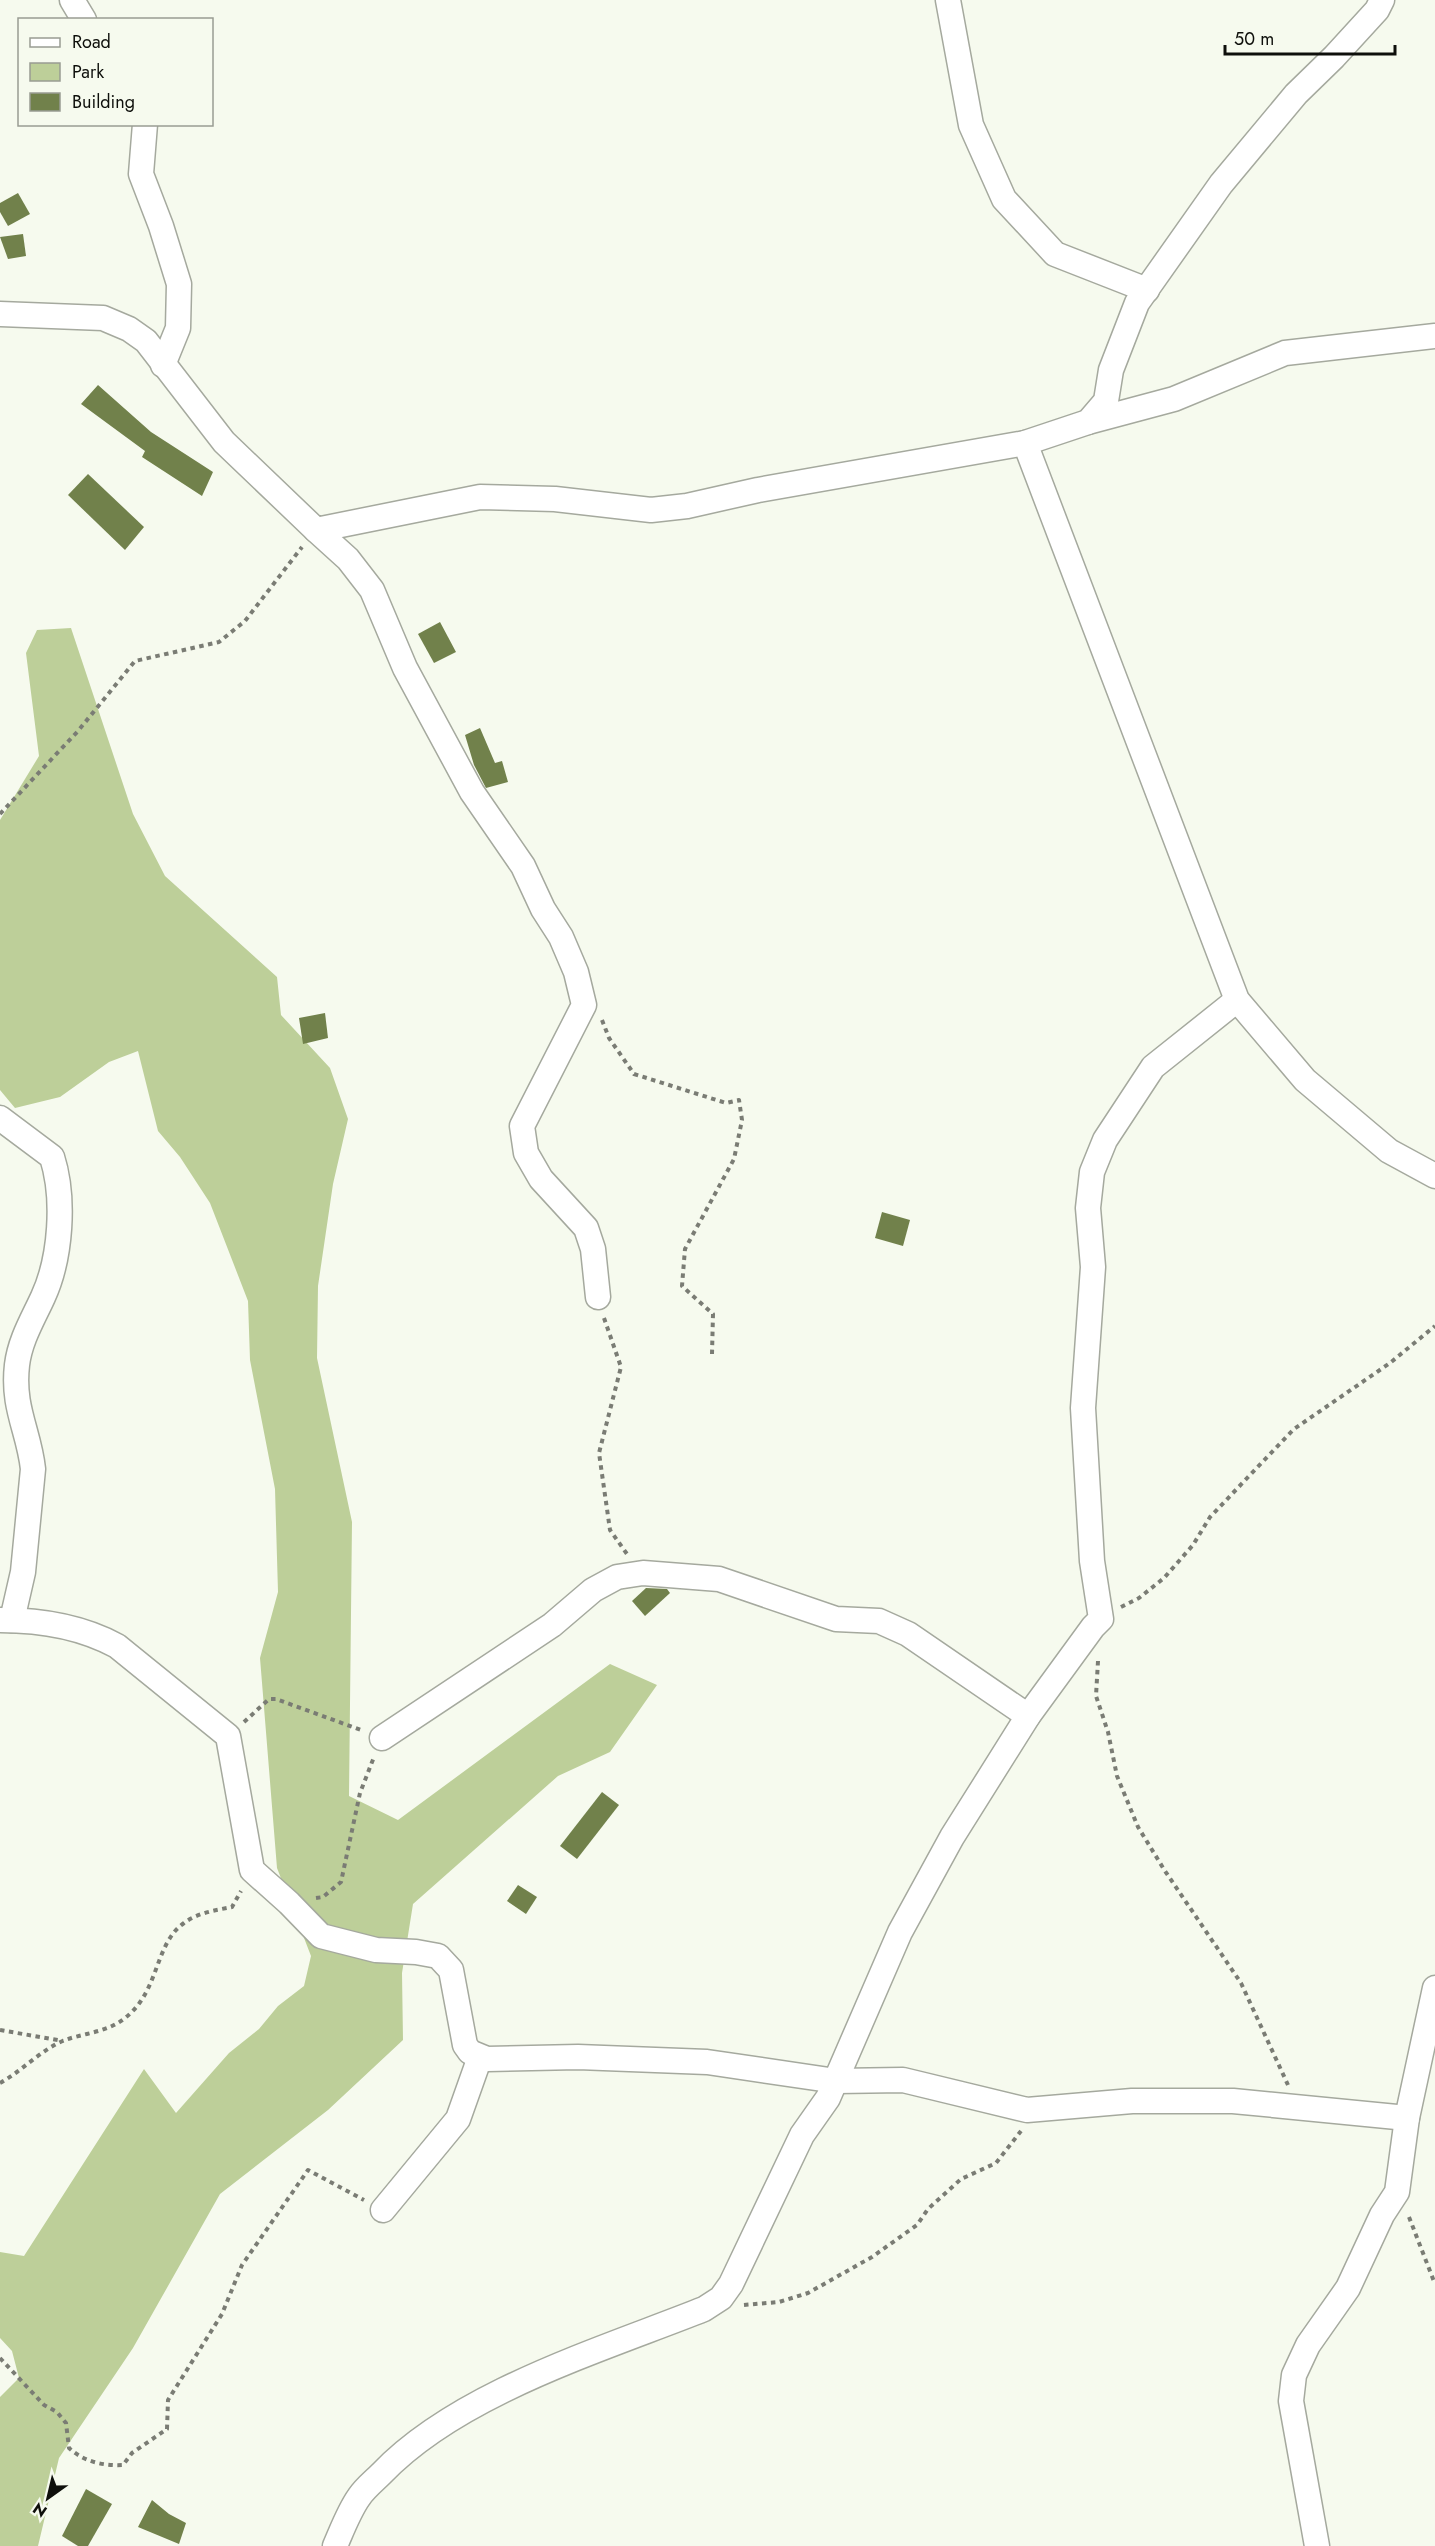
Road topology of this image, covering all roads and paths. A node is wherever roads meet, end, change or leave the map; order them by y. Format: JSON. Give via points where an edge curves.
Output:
{"nodes":[{"id":1,"x":72,"y":0,"type":"edge"},
{"id":2,"x":948,"y":0,"type":"edge"},
{"id":3,"x":1382,"y":0,"type":"edge"},
{"id":4,"x":83,"y":18,"type":"edge"},
{"id":5,"x":145,"y":126,"type":"edge"},
{"id":6,"x":1147,"y":290,"type":"junction"},
{"id":7,"x":0,"y":314,"type":"edge"},
{"id":8,"x":1435,"y":336,"type":"edge"},
{"id":9,"x":163,"y":366,"type":"junction"},
{"id":10,"x":1088,"y":422,"type":"junction"},
{"id":11,"x":1024,"y":443,"type":"junction"},
{"id":12,"x":316,"y":530,"type":"junction"},
{"id":13,"x":0,"y":814,"type":"edge"},
{"id":14,"x":1237,"y":1000,"type":"junction"},
{"id":15,"x":584,"y":1005,"type":"junction"},
{"id":16,"x":0,"y":1118,"type":"edge"},
{"id":17,"x":1435,"y":1176,"type":"edge"},
{"id":18,"x":598,"y":1298,"type":"joint"},
{"id":19,"x":1435,"y":1326,"type":"edge"},
{"id":20,"x":712,"y":1354,"type":"dead end"},
{"id":21,"x":635,"y":1574,"type":"junction"},
{"id":22,"x":1101,"y":1619,"type":"junction"},
{"id":23,"x":6,"y":1620,"type":"edge"},
{"id":24,"x":1028,"y":1716,"type":"junction"},
{"id":25,"x":228,"y":1736,"type":"junction"},
{"id":26,"x":382,"y":1737,"type":"junction"},
{"id":27,"x":252,"y":1870,"type":"junction"},
{"id":28,"x":289,"y":1903,"type":"junction"},
{"id":29,"x":1435,"y":1988,"type":"edge"},
{"id":30,"x":0,"y":2030,"type":"edge"},
{"id":31,"x":64,"y":2041,"type":"junction"},
{"id":32,"x":480,"y":2057,"type":"junction"},
{"id":33,"x":836,"y":2080,"type":"junction"},
{"id":34,"x":0,"y":2083,"type":"edge"},
{"id":35,"x":1298,"y":2107,"type":"junction"},
{"id":36,"x":1037,"y":2109,"type":"junction"},
{"id":37,"x":1407,"y":2118,"type":"junction"},
{"id":38,"x":1397,"y":2192,"type":"junction"},
{"id":39,"x":383,"y":2210,"type":"joint"},
{"id":40,"x":1435,"y":2284,"type":"edge"},
{"id":41,"x":721,"y":2298,"type":"junction"},
{"id":42,"x":0,"y":2358,"type":"edge"},
{"id":43,"x":335,"y":2546,"type":"edge"},
{"id":44,"x":1317,"y":2546,"type":"edge"}],
"edges":[{"from":1,"to":4,"type":"street"},
{"from":2,"to":6,"type":"street","via":[[971,125],[1004,199],[1055,254]]},
{"from":3,"to":6,"type":"street","via":[[1221,184]]},
{"from":5,"to":9,"type":"street","via":[[141,174],[179,284],[178,328]]},
{"from":6,"to":10,"type":"street","via":[[1137,303],[1111,370],[1106,401]]},
{"from":7,"to":9,"type":"street","via":[[103,318],[146,341]]},
{"from":8,"to":10,"type":"street","via":[[1285,353],[1174,399]]},
{"from":9,"to":12,"type":"street","via":[[224,442]]},
{"from":10,"to":11,"type":"street"},
{"from":11,"to":12,"type":"street","via":[[651,510],[555,499],[480,496]]},
{"from":11,"to":14,"type":"street"},
{"from":12,"to":13,"type":"path","via":[[245,621],[219,642],[135,661],[78,731]]},
{"from":12,"to":15,"type":"street","via":[[348,559],[372,590],[405,668],[472,792],[523,866],[561,937]]},
{"from":14,"to":17,"type":"street","via":[[1305,1080],[1389,1151]]},
{"from":14,"to":22,"type":"street","via":[[1153,1067],[1105,1140],[1092,1172],[1088,1208],[1093,1267],[1083,1408],[1092,1561]]},
{"from":15,"to":18,"type":"street","via":[[522,1126],[526,1154],[541,1179],[586,1228],[593,1249]]},
{"from":15,"to":20,"type":"path","via":[[596,1006],[609,1038],[634,1074],[726,1103],[739,1100],[742,1120],[734,1159],[685,1250],[682,1286],[713,1314]]},
{"from":16,"to":23,"type":"street","via":[[52,1157],[58,1202],[53,1268],[30,1319],[17,1363],[18,1407],[33,1469],[23,1572]]},
{"from":18,"to":21,"type":"path","via":[[621,1367],[599,1453],[610,1530],[624,1548]]},
{"from":19,"to":22,"type":"path","via":[[1390,1363],[1294,1429],[1210,1517],[1193,1545],[1164,1578],[1139,1598]]},
{"from":21,"to":24,"type":"street","via":[[719,1579],[836,1619],[889,1624]]},
{"from":21,"to":26,"type":"street","via":[[617,1577],[593,1590],[552,1625]]},
{"from":22,"to":24,"type":"street"},
{"from":22,"to":35,"type":"path","via":[[1096,1696],[1117,1776],[1143,1836],[1242,1983]]},
{"from":23,"to":25,"type":"street","via":[[84,1631],[117,1646]]},
{"from":24,"to":33,"type":"street","via":[[952,1837],[900,1932]]},
{"from":25,"to":26,"type":"path","via":[[269,1700],[276,1699]]},
{"from":25,"to":27,"type":"street"},
{"from":26,"to":28,"type":"path","via":[[360,1793],[341,1882],[323,1897]]},
{"from":27,"to":28,"type":"street"},
{"from":27,"to":31,"type":"path","via":[[232,1907],[199,1915],[177,1929],[163,1950],[147,1995],[126,2018]]},
{"from":28,"to":32,"type":"street","via":[[313,1929],[330,1940],[375,1950],[438,1956],[450,1970],[465,2045]]},
{"from":29,"to":37,"type":"street"},
{"from":30,"to":31,"type":"path"},
{"from":31,"to":34,"type":"path"},
{"from":32,"to":33,"type":"street","via":[[708,2062]]},
{"from":32,"to":39,"type":"street","via":[[458,2119]]},
{"from":33,"to":36,"type":"street","via":[[903,2080],[1027,2110]]},
{"from":33,"to":41,"type":"street","via":[[802,2135]]},
{"from":35,"to":36,"type":"street","via":[[1222,2101],[1132,2101]]},
{"from":35,"to":37,"type":"street"},
{"from":36,"to":41,"type":"path","via":[[996,2163],[961,2179],[916,2225],[872,2257],[808,2293],[779,2302],[750,2306]]},
{"from":37,"to":38,"type":"street"},
{"from":38,"to":40,"type":"path"},
{"from":38,"to":44,"type":"street","via":[[1348,2288],[1308,2344],[1294,2376],[1291,2401]]},
{"from":39,"to":42,"type":"path","via":[[308,2170],[242,2265],[222,2314],[168,2400],[167,2429],[132,2453],[123,2465],[107,2466],[78,2456],[69,2448],[66,2423]]},
{"from":41,"to":43,"type":"street","via":[[704,2309],[530,2379],[425,2435],[360,2496]]}]}
